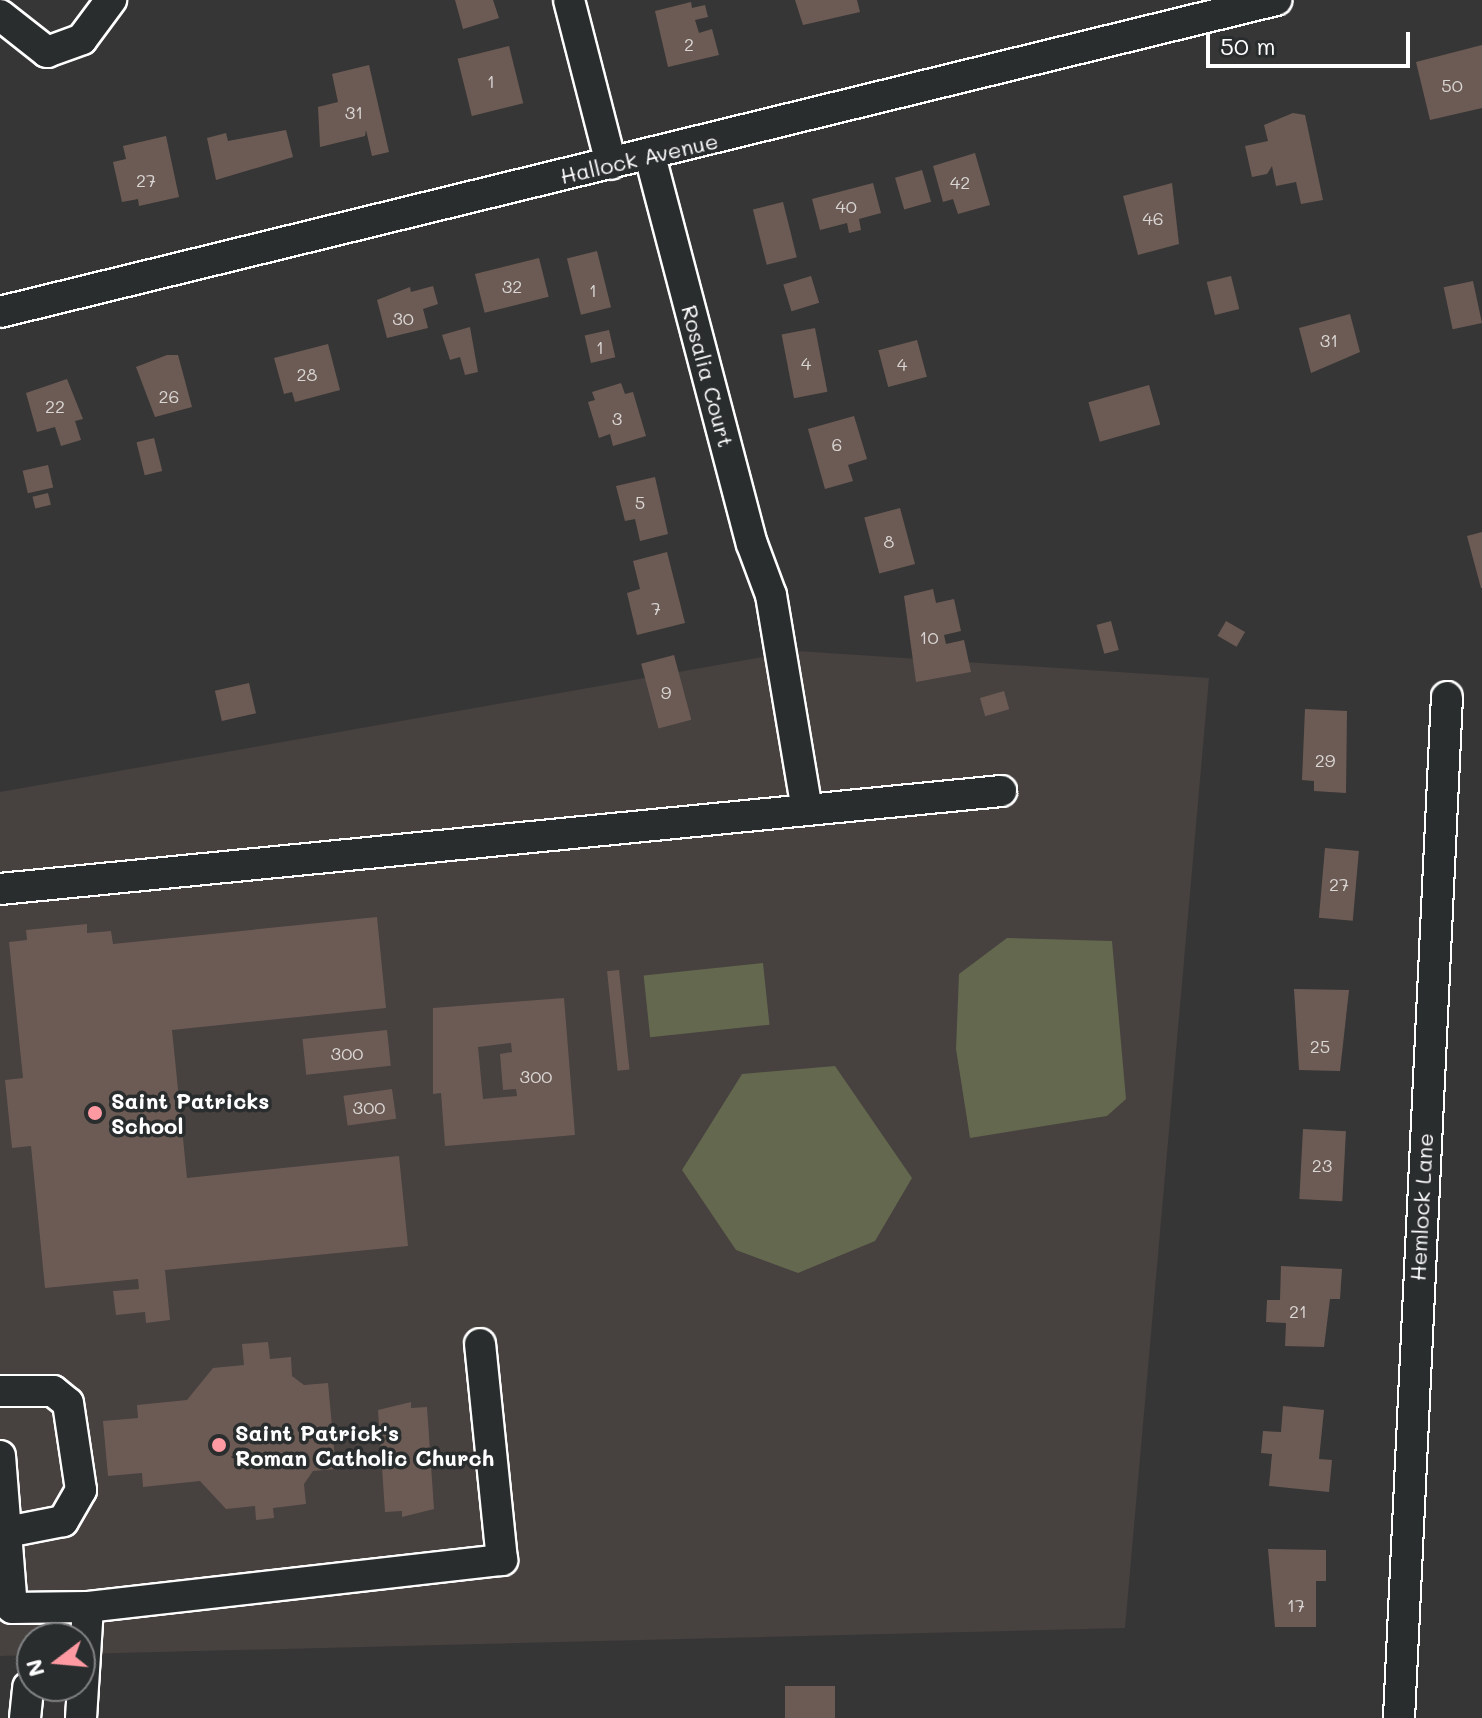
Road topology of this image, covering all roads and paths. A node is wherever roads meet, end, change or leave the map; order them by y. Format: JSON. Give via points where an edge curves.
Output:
{"nodes":[{"id":1,"x":111,"y":0,"type":"edge"},
{"id":2,"x":569,"y":0,"type":"edge"},
{"id":3,"x":1276,"y":0,"type":"edge"},
{"id":4,"x":0,"y":15,"type":"edge"},
{"id":5,"x":650,"y":156,"type":"junction"},
{"id":6,"x":611,"y":164,"type":"junction"},
{"id":7,"x":0,"y":312,"type":"edge"},
{"id":8,"x":1447,"y":697,"type":"dead end"},
{"id":9,"x":1001,"y":791,"type":"dead end"},
{"id":10,"x":807,"y":810,"type":"junction"},
{"id":11,"x":0,"y":889,"type":"edge"},
{"id":12,"x":480,"y":1344,"type":"dead end"},
{"id":13,"x":0,"y":1391,"type":"edge"},
{"id":14,"x":0,"y":1456,"type":"edge"},
{"id":15,"x":4,"y":1521,"type":"edge"},
{"id":16,"x":88,"y":1607,"type":"junction"},
{"id":17,"x":81,"y":1718,"type":"edge"},
{"id":18,"x":1399,"y":1718,"type":"edge"}],
"edges":[{"from":1,"to":4,"type":"street","via":[[82,39],[47,52]]},
{"from":2,"to":6,"type":"street"},
{"from":3,"to":5,"type":"street","name":"Hallock Avenue"},
{"from":5,"to":6,"type":"street","name":"Hallock Avenue"},
{"from":5,"to":10,"type":"street","name":"Rosalia Court","via":[[752,544],[771,595]]},
{"from":6,"to":7,"type":"street","name":"Hallock Avenue"},
{"from":8,"to":18,"type":"street","name":"Hemlock Lane"},
{"from":9,"to":10,"type":"street"},
{"from":10,"to":11,"type":"street"},
{"from":12,"to":16,"type":"street","via":[[502,1560]]},
{"from":13,"to":15,"type":"street","via":[[53,1391],[68,1403],[81,1490],[63,1521]]},
{"from":14,"to":15,"type":"street"},
{"from":15,"to":16,"type":"street","via":[[12,1608]]},
{"from":16,"to":17,"type":"street"}]}
